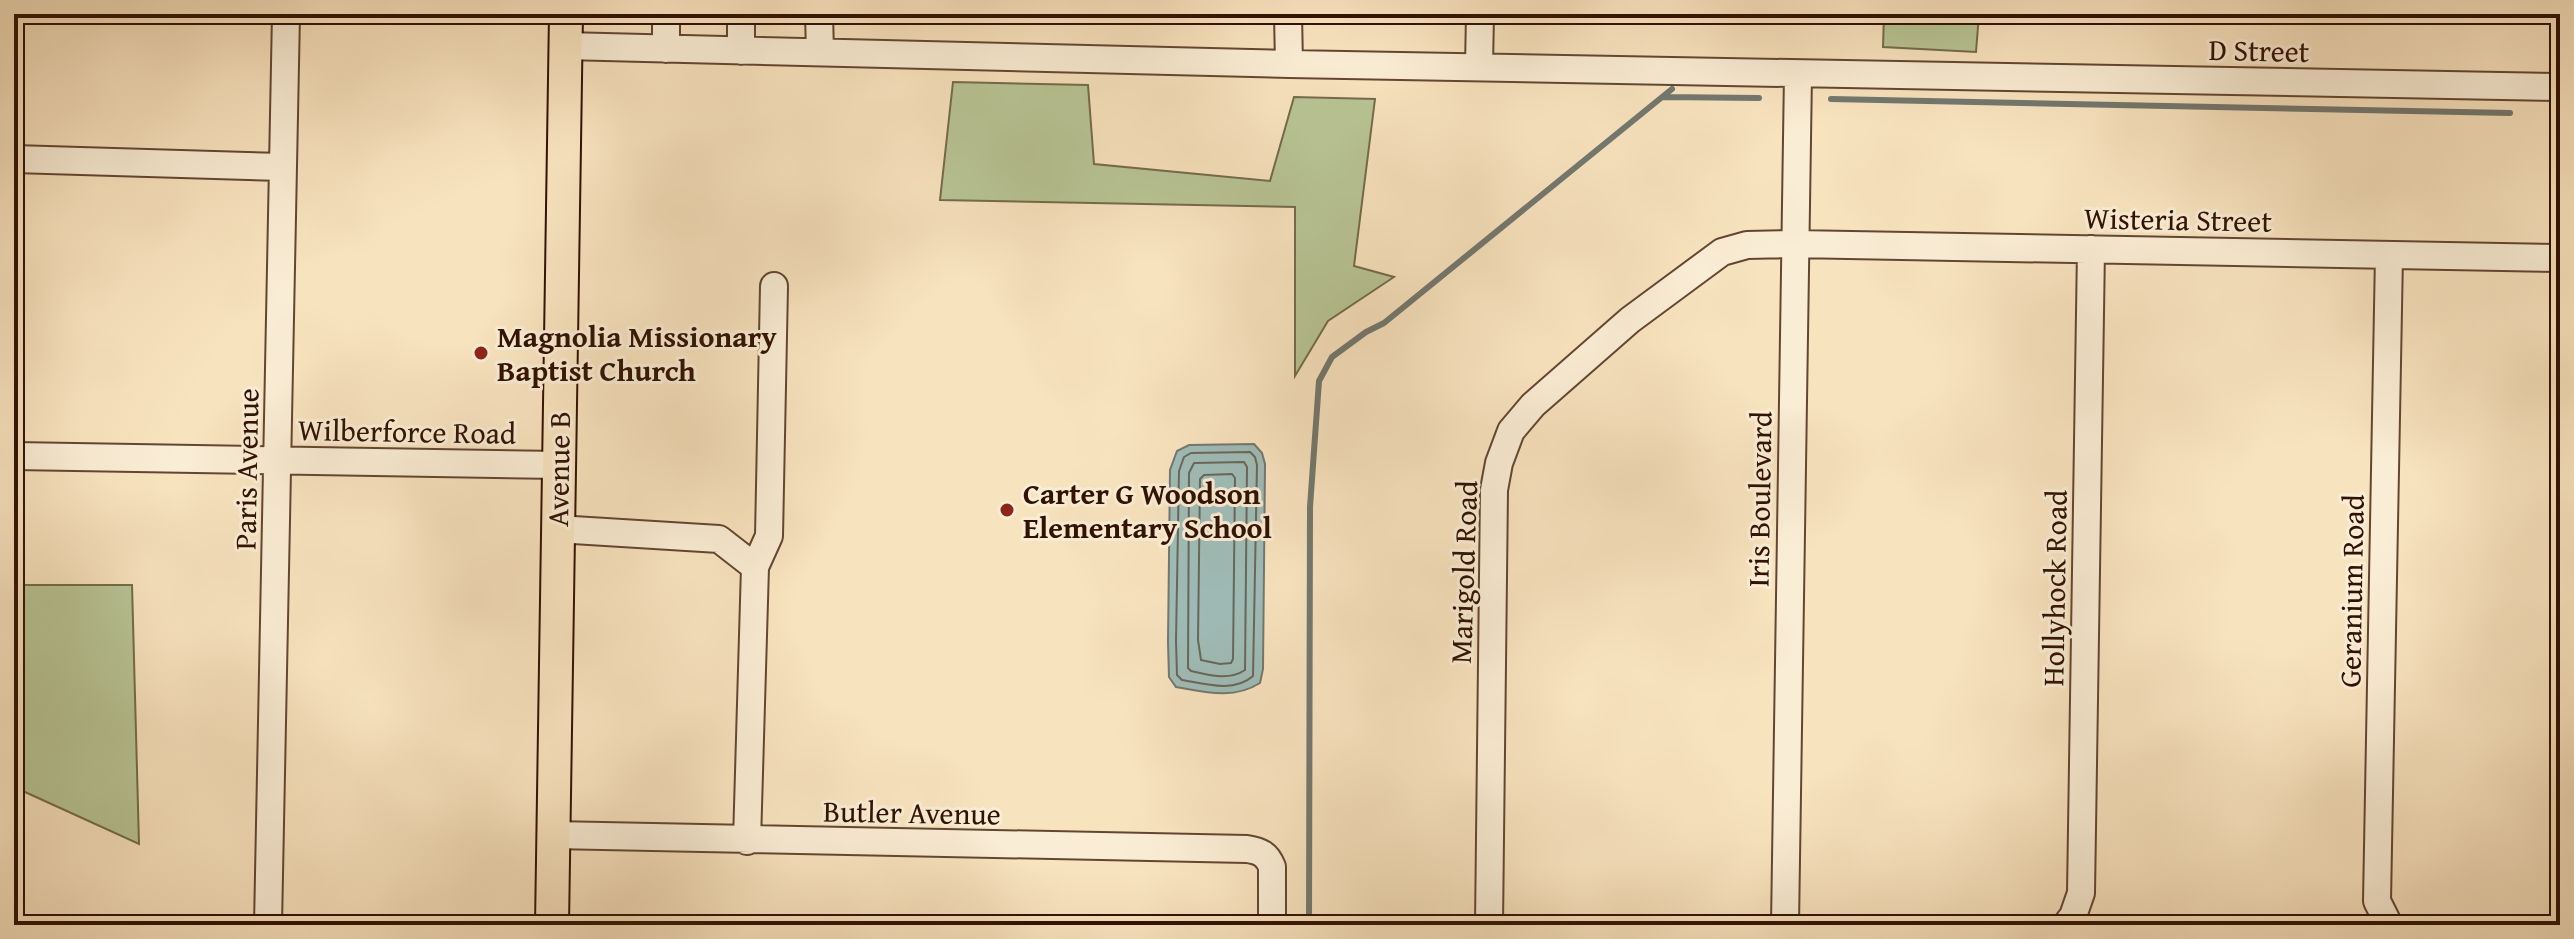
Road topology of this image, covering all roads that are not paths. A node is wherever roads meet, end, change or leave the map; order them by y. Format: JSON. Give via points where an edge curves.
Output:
{"nodes":[{"id":1,"x":286,"y":14,"type":"edge"},
{"id":2,"x":566,"y":14,"type":"edge"},
{"id":3,"x":666,"y":14,"type":"edge"},
{"id":4,"x":741,"y":14,"type":"edge"},
{"id":5,"x":819,"y":14,"type":"edge"},
{"id":6,"x":1288,"y":14,"type":"edge"},
{"id":7,"x":1480,"y":14,"type":"edge"},
{"id":8,"x":565,"y":46,"type":"junction"},
{"id":9,"x":666,"y":49,"type":"junction"},
{"id":10,"x":741,"y":51,"type":"junction"},
{"id":11,"x":820,"y":52,"type":"junction"},
{"id":12,"x":1289,"y":64,"type":"junction"},
{"id":13,"x":1479,"y":67,"type":"junction"},
{"id":14,"x":1798,"y":74,"type":"junction"},
{"id":15,"x":2560,"y":87,"type":"edge"},
{"id":16,"x":14,"y":159,"type":"edge"},
{"id":17,"x":282,"y":167,"type":"junction"},
{"id":18,"x":1795,"y":244,"type":"junction"},
{"id":19,"x":2091,"y":249,"type":"junction"},
{"id":20,"x":2389,"y":255,"type":"junction"},
{"id":21,"x":2560,"y":258,"type":"edge"},
{"id":22,"x":774,"y":286,"type":"dead end"},
{"id":23,"x":14,"y":456,"type":"edge"},
{"id":24,"x":278,"y":462,"type":"junction"},
{"id":25,"x":559,"y":465,"type":"junction"},
{"id":26,"x":557,"y":529,"type":"junction"},
{"id":27,"x":755,"y":567,"type":"junction"},
{"id":28,"x":553,"y":835,"type":"junction"},
{"id":29,"x":747,"y":841,"type":"junction"},
{"id":30,"x":268,"y":925,"type":"edge"},
{"id":31,"x":552,"y":925,"type":"edge"},
{"id":32,"x":1272,"y":925,"type":"edge"},
{"id":33,"x":1489,"y":925,"type":"edge"},
{"id":34,"x":1785,"y":925,"type":"edge"},
{"id":35,"x":2066,"y":925,"type":"edge"},
{"id":36,"x":2389,"y":925,"type":"edge"}],
"edges":[{"from":1,"to":17,"type":"street","name":"Paris Avenue"},
{"from":2,"to":8,"type":"main road","name":"Avenue B"},
{"from":3,"to":9,"type":"street"},
{"from":4,"to":10,"type":"street"},
{"from":5,"to":11,"type":"street"},
{"from":6,"to":12,"type":"street"},
{"from":7,"to":13,"type":"street"},
{"from":8,"to":9,"type":"street","name":"D Street"},
{"from":8,"to":25,"type":"main road","name":"Avenue B"},
{"from":9,"to":10,"type":"street","name":"D Street"},
{"from":10,"to":11,"type":"street","name":"D Street"},
{"from":11,"to":12,"type":"street","name":"D Street"},
{"from":12,"to":13,"type":"street","name":"D Street"},
{"from":13,"to":14,"type":"street","name":"D Street"},
{"from":14,"to":15,"type":"street","name":"D Street"},
{"from":14,"to":18,"type":"street","name":"Iris Boulevard"},
{"from":16,"to":17,"type":"street"},
{"from":17,"to":24,"type":"street","name":"Paris Avenue"},
{"from":18,"to":19,"type":"street","name":"Wisteria Street"},
{"from":18,"to":33,"type":"street","name":"Marigold Road","via":[[1747,245],[1704,263],[1608,339],[1511,431],[1494,490]]},
{"from":18,"to":34,"type":"street","name":"Iris Boulevard"},
{"from":19,"to":20,"type":"street","name":"Wisteria Street"},
{"from":19,"to":35,"type":"street","name":"Hollyhock Road","via":[[2081,893]]},
{"from":20,"to":21,"type":"street","name":"Wisteria Street"},
{"from":20,"to":36,"type":"street","name":"Geranium Road","via":[[2377,901]]},
{"from":22,"to":27,"type":"street","via":[[769,536]]},
{"from":23,"to":24,"type":"street","name":"Wilberforce Road"},
{"from":24,"to":25,"type":"street","name":"Wilberforce Road"},
{"from":24,"to":30,"type":"street","name":"Paris Avenue"},
{"from":25,"to":26,"type":"main road","name":"Avenue B"},
{"from":26,"to":27,"type":"street","via":[[719,539]]},
{"from":26,"to":28,"type":"main road","name":"Avenue B"},
{"from":27,"to":29,"type":"street"},
{"from":28,"to":29,"type":"street","name":"Butler Avenue"},
{"from":28,"to":31,"type":"main road","name":"Avenue B"},
{"from":29,"to":32,"type":"street","name":"Butler Avenue","via":[[1247,849],[1269,858]]}]}
